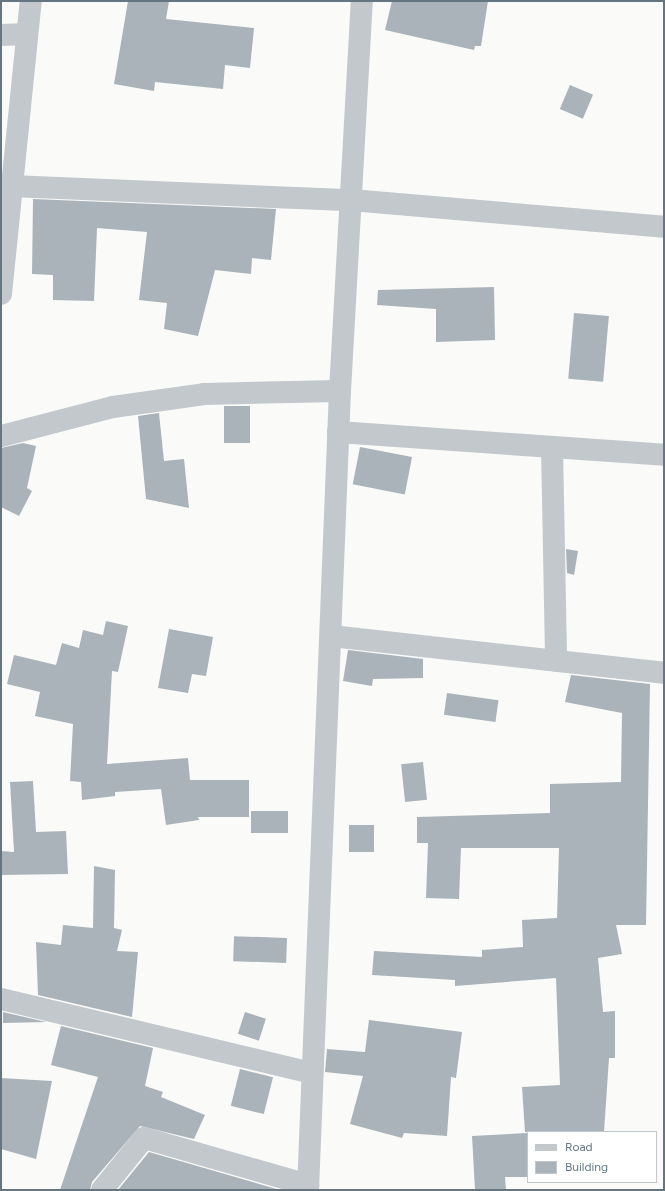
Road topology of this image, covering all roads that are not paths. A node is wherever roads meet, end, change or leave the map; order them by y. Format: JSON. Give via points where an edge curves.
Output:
{"nodes":[{"id":1,"x":30,"y":1,"type":"edge"},
{"id":2,"x":362,"y":1,"type":"edge"},
{"id":3,"x":27,"y":34,"type":"junction"},
{"id":4,"x":1,"y":35,"type":"edge"},
{"id":5,"x":11,"y":186,"type":"junction"},
{"id":6,"x":351,"y":200,"type":"junction"},
{"id":7,"x":664,"y":227,"type":"edge"},
{"id":8,"x":1,"y":292,"type":"edge"},
{"id":9,"x":340,"y":391,"type":"junction"},
{"id":10,"x":338,"y":432,"type":"junction"},
{"id":11,"x":1,"y":436,"type":"edge"},
{"id":12,"x":552,"y":447,"type":"junction"},
{"id":13,"x":664,"y":455,"type":"edge"},
{"id":14,"x":331,"y":636,"type":"junction"},
{"id":15,"x":556,"y":661,"type":"junction"},
{"id":16,"x":664,"y":673,"type":"edge"},
{"id":17,"x":1,"y":999,"type":"edge"},
{"id":18,"x":312,"y":1073,"type":"junction"},
{"id":19,"x":308,"y":1187,"type":"edge"},
{"id":20,"x":102,"y":1190,"type":"edge"}],
"edges":[{"from":1,"to":3,"type":"street"},
{"from":2,"to":6,"type":"street"},
{"from":3,"to":4,"type":"street"},
{"from":3,"to":5,"type":"street"},
{"from":5,"to":6,"type":"street"},
{"from":5,"to":8,"type":"street"},
{"from":6,"to":7,"type":"street"},
{"from":6,"to":9,"type":"street"},
{"from":9,"to":10,"type":"street"},
{"from":9,"to":11,"type":"street","via":[[204,394],[113,408]]},
{"from":10,"to":12,"type":"street"},
{"from":10,"to":14,"type":"street"},
{"from":12,"to":13,"type":"street"},
{"from":12,"to":15,"type":"street"},
{"from":14,"to":15,"type":"street"},
{"from":14,"to":18,"type":"street"},
{"from":15,"to":16,"type":"street"},
{"from":17,"to":18,"type":"street"},
{"from":18,"to":19,"type":"street"},
{"from":19,"to":20,"type":"street","via":[[144,1138]]}]}
